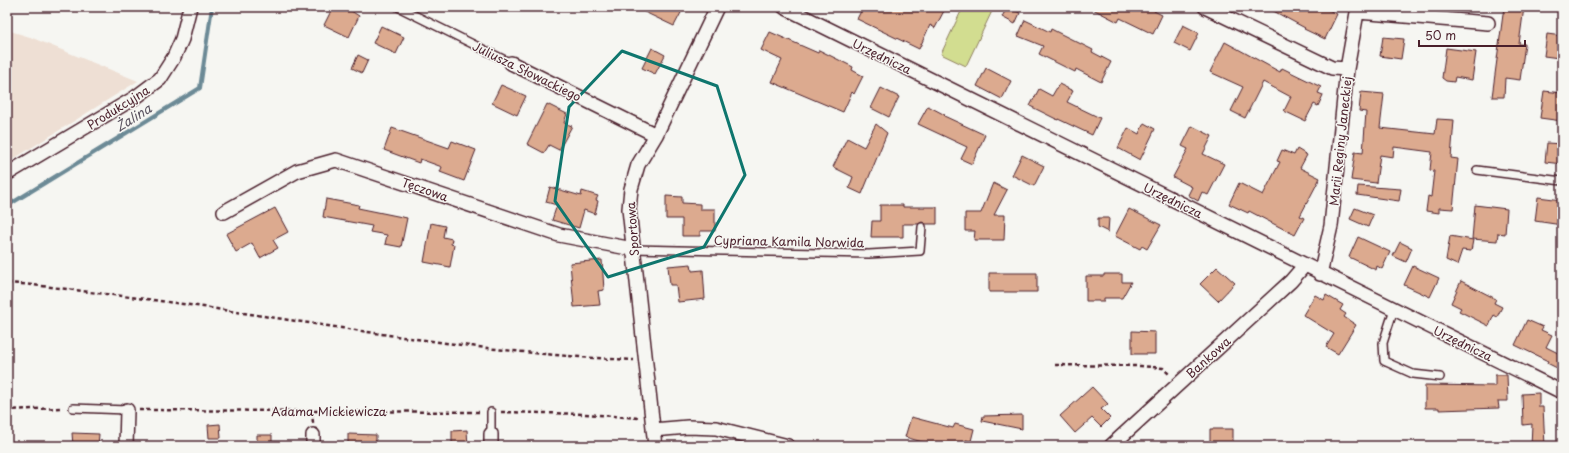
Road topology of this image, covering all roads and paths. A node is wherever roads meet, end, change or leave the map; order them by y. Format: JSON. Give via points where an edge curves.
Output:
{"nodes":[{"id":1,"x":190,"y":7,"type":"edge"},
{"id":2,"x":398,"y":7,"type":"edge"},
{"id":3,"x":717,"y":7,"type":"edge"},
{"id":4,"x":784,"y":7,"type":"edge"},
{"id":5,"x":1205,"y":7,"type":"edge"},
{"id":6,"x":1358,"y":10,"type":"edge"},
{"id":7,"x":1488,"y":23,"type":"dead end"},
{"id":8,"x":511,"y":63,"type":"joint"},
{"id":9,"x":1347,"y":70,"type":"junction"},
{"id":10,"x":656,"y":135,"type":"junction"},
{"id":11,"x":1477,"y":170,"type":"dead end"},
{"id":12,"x":7,"y":174,"type":"edge"},
{"id":13,"x":1562,"y":181,"type":"edge"},
{"id":14,"x":224,"y":212,"type":"dead end"},
{"id":15,"x":922,"y":227,"type":"dead end"},
{"id":16,"x":633,"y":249,"type":"junction"},
{"id":17,"x":1304,"y":266,"type":"junction"},
{"id":18,"x":1320,"y":274,"type":"junction"},
{"id":19,"x":7,"y":283,"type":"edge"},
{"id":20,"x":1394,"y":309,"type":"junction"},
{"id":21,"x":646,"y":361,"type":"junction"},
{"id":22,"x":1055,"y":364,"type":"dead end"},
{"id":23,"x":1440,"y":377,"type":"dead end"},
{"id":24,"x":1178,"y":384,"type":"junction"},
{"id":25,"x":1561,"y":388,"type":"edge"},
{"id":26,"x":74,"y":408,"type":"joint"},
{"id":27,"x":7,"y":410,"type":"edge"},
{"id":28,"x":127,"y":410,"type":"junction"},
{"id":29,"x":491,"y":412,"type":"junction"},
{"id":30,"x":652,"y":425,"type":"junction"},
{"id":31,"x":491,"y":440,"type":"edge"},
{"id":32,"x":126,"y":446,"type":"edge"},
{"id":33,"x":654,"y":446,"type":"edge"},
{"id":34,"x":788,"y":446,"type":"edge"},
{"id":35,"x":1111,"y":446,"type":"edge"}],
"edges":[{"from":1,"to":12,"type":"street","name":"Produkcyjna","via":[[182,39],[160,79],[136,97]]},
{"from":2,"to":8,"type":"lane","name":"Juliusza Słowackiego"},
{"from":3,"to":10,"type":"street","name":"Sportowa"},
{"from":4,"to":17,"type":"street","name":"Urzędnicza"},
{"from":5,"to":9,"type":"street","via":[[1332,68]]},
{"from":6,"to":7,"type":"street"},
{"from":6,"to":9,"type":"street","name":"Marii Reginy Janeckiej"},
{"from":8,"to":10,"type":"street","name":"Juliusza Słowackiego"},
{"from":9,"to":18,"type":"street","name":"Marii Reginy Janeckiej","via":[[1331,226]]},
{"from":10,"to":16,"type":"street","name":"Sportowa","via":[[638,165],[631,189],[629,209]]},
{"from":11,"to":13,"type":"lane"},
{"from":14,"to":16,"type":"street","name":"Tęczowa","via":[[297,171],[336,160],[559,235]]},
{"from":15,"to":16,"type":"lane","name":"Cypriana Kamila Norwida","via":[[920,251],[861,254]]},
{"from":16,"to":21,"type":"street","name":"Sportowa"},
{"from":17,"to":18,"type":"street","name":"Urzędnicza"},
{"from":17,"to":24,"type":"street","name":"Bankowa","via":[[1292,281]]},
{"from":18,"to":20,"type":"street","name":"Urzędnicza"},
{"from":19,"to":21,"type":"path","via":[[198,305],[536,354]]},
{"from":20,"to":23,"type":"lane","via":[[1383,343],[1384,361],[1413,374]]},
{"from":20,"to":25,"type":"street","name":"Urzędnicza"},
{"from":21,"to":30,"type":"street","name":"Sportowa"},
{"from":22,"to":24,"type":"path","via":[[1163,368]]},
{"from":24,"to":35,"type":"street","name":"Bankowa"},
{"from":26,"to":27,"type":"path"},
{"from":26,"to":28,"type":"lane"},
{"from":28,"to":29,"type":"path","name":"Adama Mickiewicza"},
{"from":28,"to":32,"type":"street"},
{"from":29,"to":30,"type":"path","name":"Adama Mickiewicza","via":[[585,414]]},
{"from":29,"to":31,"type":"lane"},
{"from":30,"to":33,"type":"street","name":"Sportowa"},
{"from":30,"to":34,"type":"street","via":[[716,428]]}]}
